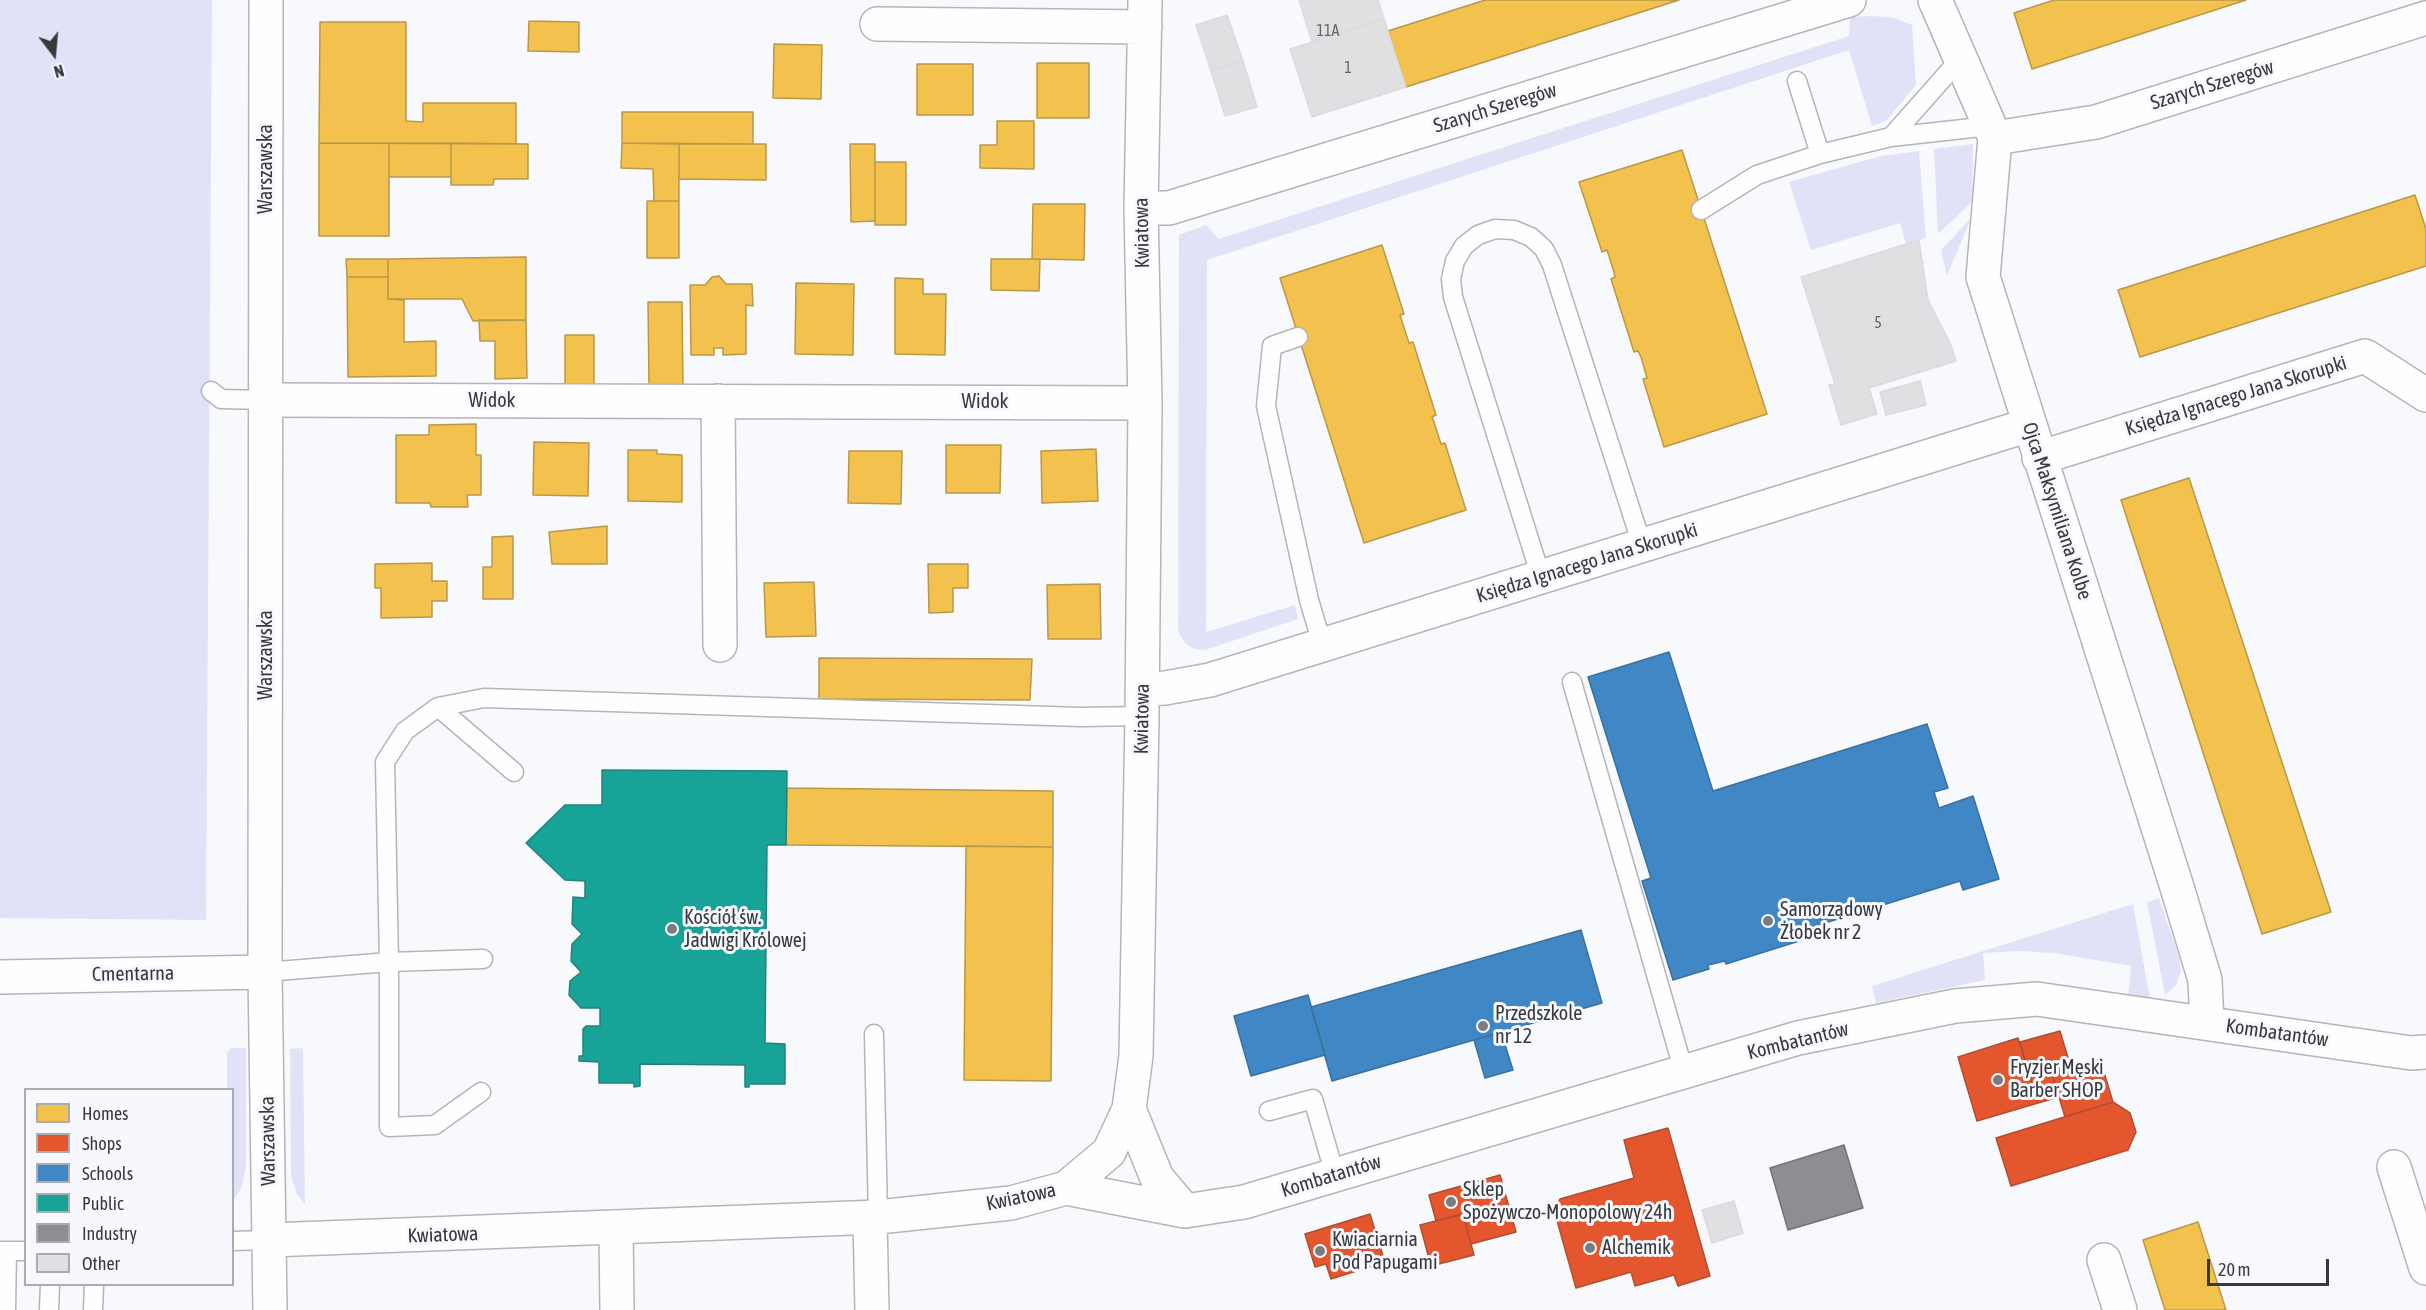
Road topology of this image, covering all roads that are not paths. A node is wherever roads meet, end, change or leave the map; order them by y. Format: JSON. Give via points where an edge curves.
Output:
{"nodes":[{"id":1,"x":266,"y":0,"type":"edge"},
{"id":2,"x":1849,"y":0,"type":"edge"},
{"id":3,"x":1935,"y":0,"type":"edge"},
{"id":4,"x":1145,"y":13,"type":"edge"},
{"id":5,"x":2426,"y":18,"type":"edge"},
{"id":6,"x":877,"y":24,"type":"dead end"},
{"id":7,"x":1961,"y":58,"type":"junction"},
{"id":8,"x":1797,"y":81,"type":"dead end"},
{"id":9,"x":1992,"y":132,"type":"junction"},
{"id":10,"x":1891,"y":137,"type":"junction"},
{"id":11,"x":1820,"y":154,"type":"junction"},
{"id":12,"x":1141,"y":208,"type":"junction"},
{"id":13,"x":1701,"y":210,"type":"dead end"},
{"id":14,"x":1298,"y":337,"type":"dead end"},
{"id":15,"x":211,"y":391,"type":"dead end"},
{"id":16,"x":2426,"y":395,"type":"edge"},
{"id":17,"x":267,"y":400,"type":"junction"},
{"id":18,"x":718,"y":401,"type":"junction"},
{"id":19,"x":1145,"y":403,"type":"junction"},
{"id":20,"x":2029,"y":425,"type":"junction"},
{"id":21,"x":2039,"y":458,"type":"junction"},
{"id":22,"x":1642,"y":545,"type":"junction"},
{"id":23,"x":1541,"y":577,"type":"junction"},
{"id":24,"x":720,"y":645,"type":"dead end"},
{"id":25,"x":1323,"y":646,"type":"junction"},
{"id":26,"x":1572,"y":682,"type":"dead end"},
{"id":27,"x":1142,"y":702,"type":"junction"},
{"id":28,"x":438,"y":707,"type":"junction"},
{"id":29,"x":514,"y":772,"type":"dead end"},
{"id":30,"x":483,"y":959,"type":"dead end"},
{"id":31,"x":389,"y":962,"type":"junction"},
{"id":32,"x":265,"y":972,"type":"junction"},
{"id":33,"x":0,"y":977,"type":"edge"},
{"id":34,"x":2207,"y":1023,"type":"junction"},
{"id":35,"x":874,"y":1034,"type":"dead end"},
{"id":36,"x":2426,"y":1052,"type":"edge"},
{"id":37,"x":1684,"y":1072,"type":"junction"},
{"id":38,"x":481,"y":1092,"type":"dead end"},
{"id":39,"x":1129,"y":1109,"type":"junction"},
{"id":40,"x":1269,"y":1111,"type":"dead end"},
{"id":41,"x":2394,"y":1167,"type":"dead end"},
{"id":42,"x":1335,"y":1174,"type":"junction"},
{"id":43,"x":1066,"y":1188,"type":"junction"},
{"id":44,"x":1185,"y":1211,"type":"junction"},
{"id":45,"x":874,"y":1218,"type":"junction"},
{"id":46,"x":616,"y":1229,"type":"junction"},
{"id":47,"x":270,"y":1240,"type":"junction"},
{"id":48,"x":234,"y":1241,"type":"edge"},
{"id":49,"x":3,"y":1251,"type":"edge"},
{"id":50,"x":24,"y":1251,"type":"edge"},
{"id":51,"x":2104,"y":1260,"type":"dead end"},
{"id":52,"x":2426,"y":1268,"type":"edge"},
{"id":53,"x":50,"y":1286,"type":"edge"},
{"id":54,"x":94,"y":1286,"type":"edge"},
{"id":55,"x":6,"y":1310,"type":"edge"},
{"id":56,"x":49,"y":1310,"type":"edge"},
{"id":57,"x":93,"y":1310,"type":"edge"},
{"id":58,"x":270,"y":1310,"type":"edge"},
{"id":59,"x":617,"y":1310,"type":"edge"},
{"id":60,"x":872,"y":1310,"type":"edge"},
{"id":61,"x":2120,"y":1310,"type":"edge"}],
"edges":[{"from":1,"to":17,"type":"street","name":"Warszawska"},
{"from":2,"to":12,"type":"street","name":"Szarych Szeregów","via":[[1169,208]]},
{"from":3,"to":7,"type":"street","name":"Ojca Maksymiliana Kolbe"},
{"from":4,"to":6,"type":"street","name":"Kwiatowa"},
{"from":4,"to":12,"type":"street","name":"Kwiatowa"},
{"from":5,"to":9,"type":"street","name":"Szarych Szeregów","via":[[2096,122]]},
{"from":7,"to":9,"type":"street","name":"Ojca Maksymiliana Kolbe"},
{"from":7,"to":10,"type":"lane"},
{"from":8,"to":11,"type":"lane"},
{"from":9,"to":10,"type":"lane"},
{"from":9,"to":20,"type":"street","name":"Ojca Maksymiliana Kolbe","via":[[1983,278]]},
{"from":10,"to":11,"type":"lane"},
{"from":11,"to":13,"type":"lane","via":[[1757,175]]},
{"from":12,"to":19,"type":"street","name":"Kwiatowa"},
{"from":14,"to":25,"type":"lane","via":[[1272,346],[1266,406]]},
{"from":15,"to":17,"type":"lane","via":[[221,399]]},
{"from":16,"to":21,"type":"street","name":"Księdza Ignacego Jana Skorupki","via":[[2364,356]]},
{"from":17,"to":18,"type":"street","name":"Widok"},
{"from":17,"to":32,"type":"street","name":"Warszawska"},
{"from":18,"to":19,"type":"street","name":"Widok"},
{"from":18,"to":24,"type":"street"},
{"from":19,"to":27,"type":"street","name":"Kwiatowa"},
{"from":20,"to":21,"type":"street","name":"Ojca Maksymiliana Kolbe"},
{"from":20,"to":22,"type":"street","name":"Księdza Ignacego Jana Skorupki"},
{"from":21,"to":34,"type":"street","name":"Ojca Maksymiliana Kolbe","via":[[2205,980]]},
{"from":22,"to":23,"type":"street","name":"Księdza Ignacego Jana Skorupki"},
{"from":22,"to":23,"type":"lane","via":[[1552,265],[1544,249],[1531,237],[1514,230],[1496,229],[1478,235],[1464,246],[1450,279]]},
{"from":23,"to":25,"type":"street","name":"Księdza Ignacego Jana Skorupki"},
{"from":25,"to":27,"type":"street","name":"Księdza Ignacego Jana Skorupki","via":[[1210,680],[1165,688]]},
{"from":26,"to":37,"type":"lane"},
{"from":27,"to":28,"type":"lane","via":[[1070,716],[484,698]]},
{"from":27,"to":39,"type":"street","name":"Kwiatowa","via":[[1136,1056]]},
{"from":28,"to":29,"type":"lane"},
{"from":28,"to":31,"type":"lane","via":[[405,731],[385,762]]},
{"from":30,"to":31,"type":"lane"},
{"from":31,"to":32,"type":"lane"},
{"from":31,"to":38,"type":"lane","via":[[389,1127],[435,1125]]},
{"from":32,"to":33,"type":"street","name":"Cmentarna"},
{"from":32,"to":47,"type":"street","name":"Warszawska"},
{"from":34,"to":36,"type":"street","name":"Kombatantów"},
{"from":34,"to":37,"type":"street","name":"Kombatantów","via":[[2037,999],[1955,1006],[1798,1038]]},
{"from":35,"to":45,"type":"lane"},
{"from":37,"to":42,"type":"street","name":"Kombatantów"},
{"from":39,"to":43,"type":"street","name":"Kwiatowa","via":[[1109,1152]]},
{"from":39,"to":44,"type":"street","via":[[1157,1178]]},
{"from":40,"to":42,"type":"lane","via":[[1313,1099]]},
{"from":41,"to":52,"type":"street"},
{"from":42,"to":44,"type":"street","name":"Kombatantów","via":[[1244,1202]]},
{"from":43,"to":44,"type":"street","name":"Kombatantów"},
{"from":43,"to":45,"type":"street","name":"Kwiatowa","via":[[1011,1203]]},
{"from":45,"to":46,"type":"street","name":"Kwiatowa"},
{"from":45,"to":60,"type":"street"},
{"from":46,"to":47,"type":"street","name":"Kwiatowa"},
{"from":46,"to":59,"type":"street"},
{"from":47,"to":48,"type":"lane"},
{"from":47,"to":58,"type":"street","name":"Warszawska"},
{"from":49,"to":50,"type":"lane"},
{"from":49,"to":55,"type":"lane"},
{"from":51,"to":61,"type":"street"},
{"from":53,"to":56,"type":"lane"},
{"from":54,"to":57,"type":"lane"}]}
